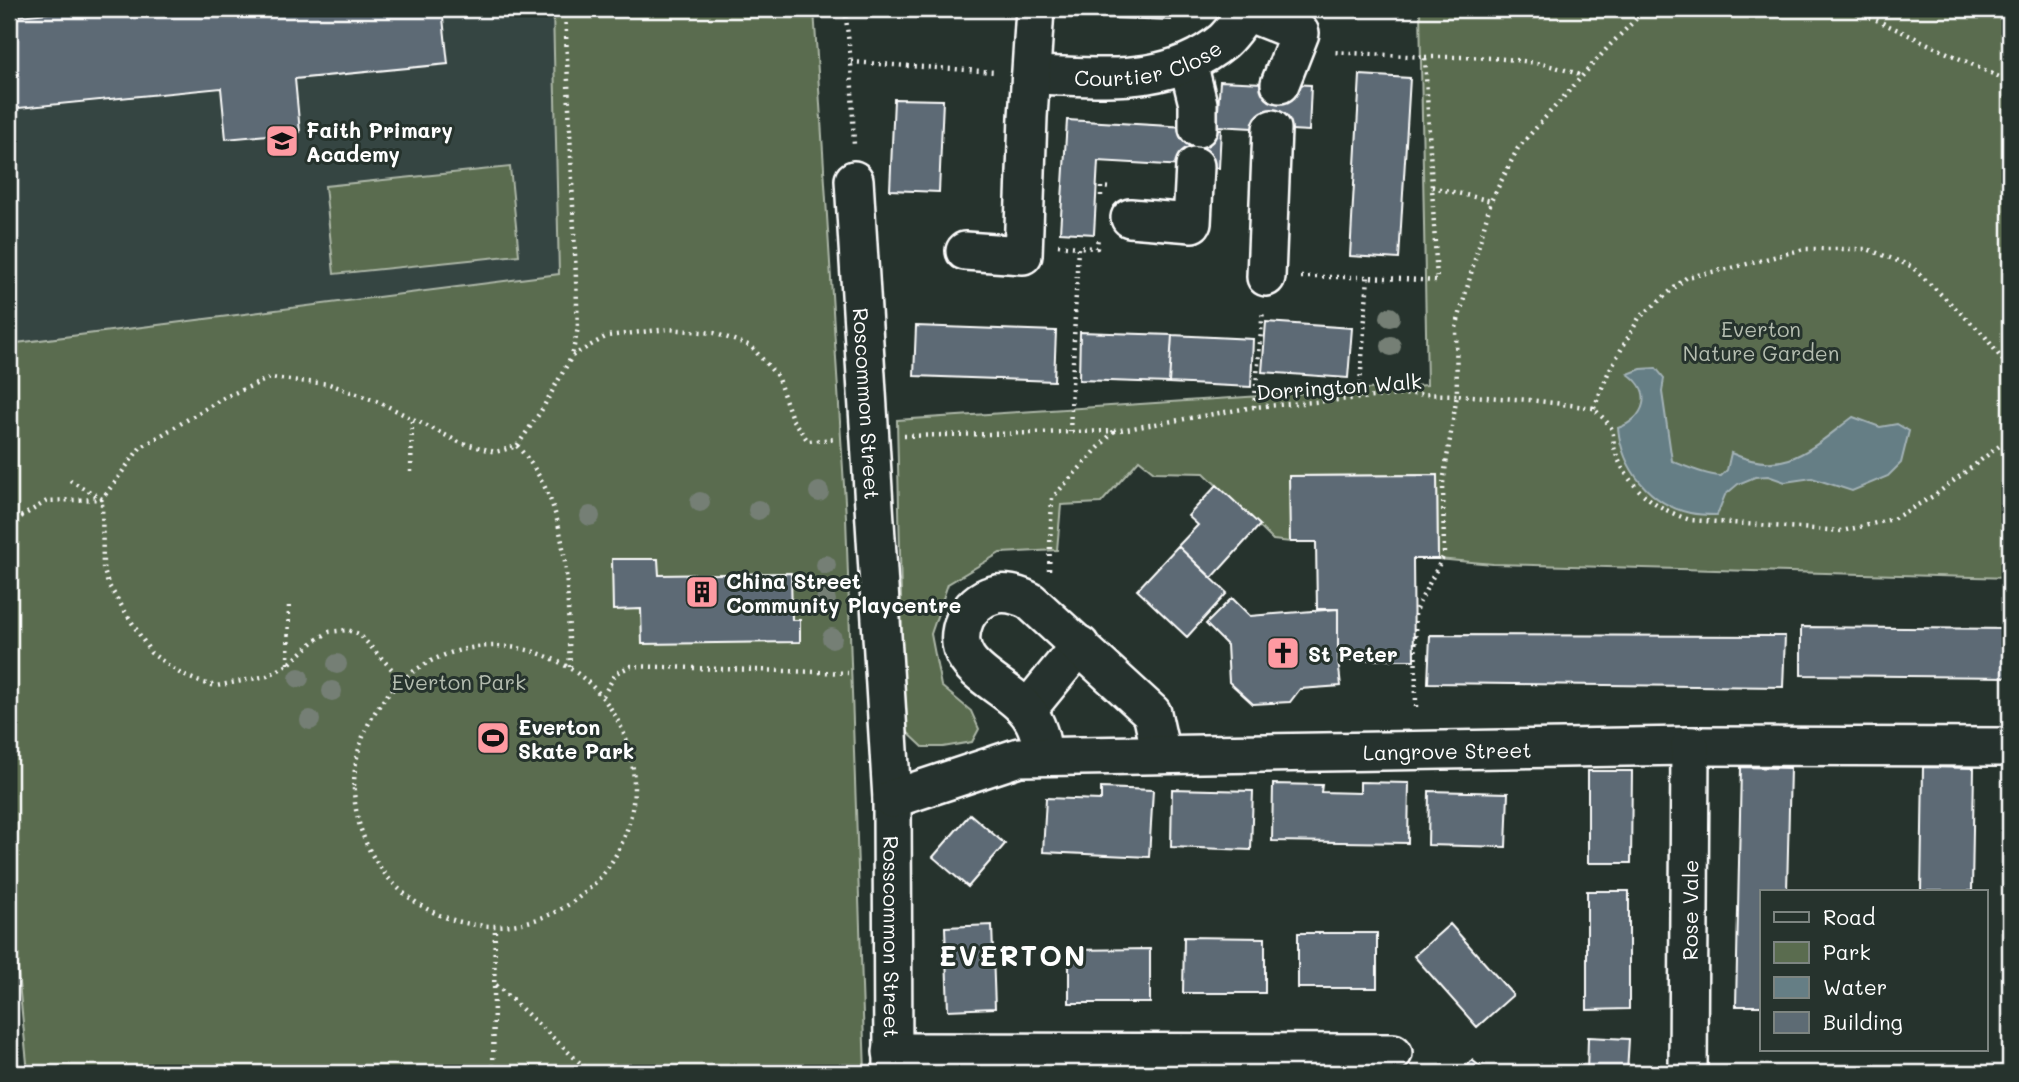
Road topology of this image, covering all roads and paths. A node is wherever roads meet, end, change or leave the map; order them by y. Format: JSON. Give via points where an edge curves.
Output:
{"nodes":[{"id":1,"x":565,"y":9,"type":"edge"},
{"id":2,"x":845,"y":9,"type":"edge"},
{"id":3,"x":1656,"y":9,"type":"edge"},
{"id":4,"x":1843,"y":9,"type":"edge"},
{"id":5,"x":1247,"y":10,"type":"edge"},
{"id":6,"x":1646,"y":10,"type":"edge"},
{"id":7,"x":1034,"y":15,"type":"edge"},
{"id":8,"x":1300,"y":33,"type":"junction"},
{"id":9,"x":1425,"y":57,"type":"junction"},
{"id":10,"x":851,"y":62,"type":"junction"},
{"id":11,"x":1188,"y":63,"type":"junction"},
{"id":12,"x":1031,"y":75,"type":"junction"},
{"id":13,"x":1583,"y":76,"type":"junction"},
{"id":14,"x":2010,"y":82,"type":"edge"},
{"id":15,"x":1280,"y":84,"type":"dead end"},
{"id":16,"x":1198,"y":128,"type":"dead end"},
{"id":17,"x":1272,"y":129,"type":"dead end"},
{"id":18,"x":1195,"y":166,"type":"dead end"},
{"id":19,"x":855,"y":180,"type":"joint"},
{"id":20,"x":1432,"y":187,"type":"junction"},
{"id":21,"x":1491,"y":201,"type":"junction"},
{"id":22,"x":1110,"y":213,"type":"junction"},
{"id":23,"x":965,"y":251,"type":"dead end"},
{"id":24,"x":1266,"y":276,"type":"junction"},
{"id":25,"x":1368,"y":277,"type":"junction"},
{"id":26,"x":572,"y":356,"type":"junction"},
{"id":27,"x":2010,"y":370,"type":"edge"},
{"id":28,"x":1457,"y":395,"type":"junction"},
{"id":29,"x":1359,"y":398,"type":"junction"},
{"id":30,"x":1254,"y":407,"type":"junction"},
{"id":31,"x":1594,"y":408,"type":"junction"},
{"id":32,"x":412,"y":419,"type":"junction"},
{"id":33,"x":1115,"y":431,"type":"junction"},
{"id":34,"x":1070,"y":432,"type":"junction"},
{"id":35,"x":869,"y":437,"type":"junction"},
{"id":36,"x":2010,"y":438,"type":"edge"},
{"id":37,"x":517,"y":446,"type":"junction"},
{"id":38,"x":411,"y":472,"type":"dead end"},
{"id":39,"x":70,"y":480,"type":"dead end"},
{"id":40,"x":102,"y":499,"type":"junction"},
{"id":41,"x":9,"y":524,"type":"edge"},
{"id":42,"x":1049,"y":572,"type":"dead end"},
{"id":43,"x":289,"y":606,"type":"dead end"},
{"id":44,"x":1080,"y":645,"type":"junction"},
{"id":45,"x":288,"y":665,"type":"junction"},
{"id":46,"x":570,"y":667,"type":"junction"},
{"id":47,"x":884,"y":674,"type":"junction"},
{"id":48,"x":402,"y":680,"type":"junction"},
{"id":49,"x":603,"y":696,"type":"junction"},
{"id":50,"x":1416,"y":706,"type":"dead end"},
{"id":51,"x":1027,"y":710,"type":"junction"},
{"id":52,"x":1690,"y":746,"type":"junction"},
{"id":53,"x":2010,"y":747,"type":"edge"},
{"id":54,"x":1161,"y":754,"type":"junction"},
{"id":55,"x":1043,"y":756,"type":"junction"},
{"id":56,"x":892,"y":799,"type":"junction"},
{"id":57,"x":495,"y":926,"type":"junction"},
{"id":58,"x":495,"y":984,"type":"junction"},
{"id":59,"x":1393,"y":1054,"type":"dead end"},
{"id":60,"x":893,"y":1063,"type":"edge"},
{"id":61,"x":493,"y":1073,"type":"edge"},
{"id":62,"x":591,"y":1073,"type":"edge"},
{"id":63,"x":1688,"y":1073,"type":"edge"}],
"edges":[{"from":1,"to":26,"type":"path","via":[[578,328]]},
{"from":2,"to":10,"type":"path"},
{"from":3,"to":6,"type":"path"},
{"from":4,"to":14,"type":"path"},
{"from":5,"to":8,"type":"street","name":"Courtier Close"},
{"from":5,"to":11,"type":"street","name":"Courtier Close","via":[[1223,40]]},
{"from":6,"to":13,"type":"path"},
{"from":7,"to":12,"type":"street"},
{"from":8,"to":9,"type":"path","via":[[1330,52]]},
{"from":8,"to":15,"type":"street"},
{"from":9,"to":13,"type":"path","via":[[1500,57]]},
{"from":9,"to":20,"type":"path"},
{"from":10,"to":12,"type":"path"},
{"from":10,"to":19,"type":"path"},
{"from":11,"to":12,"type":"street","name":"Courtier Close","via":[[1131,77]]},
{"from":11,"to":16,"type":"street","via":[[1198,104]]},
{"from":12,"to":23,"type":"street","via":[[1023,255]]},
{"from":13,"to":21,"type":"path","via":[[1518,148]]},
{"from":17,"to":24,"type":"street"},
{"from":18,"to":22,"type":"street","via":[[1192,223]]},
{"from":19,"to":35,"type":"street","name":"Roscommon Street"},
{"from":20,"to":21,"type":"path"},
{"from":20,"to":25,"type":"path","via":[[1437,281]]},
{"from":21,"to":28,"type":"path","via":[[1456,328]]},
{"from":22,"to":22,"type":"path","via":[[1101,187],[1133,190]]},
{"from":22,"to":34,"type":"path","via":[[1097,247],[1078,247]]},
{"from":24,"to":25,"type":"path"},
{"from":24,"to":30,"type":"path"},
{"from":25,"to":29,"type":"path"},
{"from":26,"to":35,"type":"path","name":"Dorrington Walk","via":[[607,336],[668,329],[714,333],[751,346],[777,376],[792,419],[808,441]]},
{"from":26,"to":37,"type":"path"},
{"from":27,"to":31,"type":"path","via":[[1984,335],[1911,266],[1867,249],[1804,249],[1687,277],[1639,318]]},
{"from":28,"to":29,"type":"path","name":"Dorrington Walk"},
{"from":28,"to":31,"type":"path","name":"Dorrington Walk"},
{"from":28,"to":50,"type":"path","via":[[1443,483],[1444,555],[1415,611]]},
{"from":29,"to":30,"type":"path","name":"Dorrington Walk"},
{"from":30,"to":33,"type":"path","name":"Dorrington Walk"},
{"from":31,"to":36,"type":"path","via":[[1612,429],[1614,449],[1633,485],[1667,512],[1689,520],[1842,531],[1893,519],[1935,495]]},
{"from":32,"to":37,"type":"path","via":[[483,450]]},
{"from":32,"to":38,"type":"path"},
{"from":32,"to":40,"type":"path","via":[[329,384],[270,378],[225,397],[140,448]]},
{"from":33,"to":34,"type":"path","name":"Dorrington Walk"},
{"from":33,"to":42,"type":"path","via":[[1052,498]]},
{"from":34,"to":35,"type":"path","name":"Dorrington Walk"},
{"from":35,"to":47,"type":"street","name":"Roscommon Street"},
{"from":37,"to":46,"type":"path","via":[[538,470],[563,538]]},
{"from":39,"to":40,"type":"path"},
{"from":40,"to":41,"type":"path","via":[[47,501]]},
{"from":40,"to":45,"type":"path","via":[[104,575],[151,653],[181,674],[216,686],[267,676]]},
{"from":43,"to":45,"type":"path"},
{"from":44,"to":51,"type":"street"},
{"from":44,"to":51,"type":"street","via":[[1019,595],[992,595],[969,611],[962,634],[965,655]]},
{"from":44,"to":54,"type":"street","via":[[1152,713]]},
{"from":45,"to":48,"type":"path","via":[[329,632],[347,630],[359,634]]},
{"from":46,"to":48,"type":"path","via":[[538,652],[502,645],[466,648],[432,660]]},
{"from":46,"to":49,"type":"path"},
{"from":47,"to":49,"type":"path","via":[[631,666],[616,673]]},
{"from":47,"to":56,"type":"street","name":"Roscommon Street"},
{"from":48,"to":57,"type":"path","via":[[374,714],[357,754],[354,798],[365,841],[388,878],[421,906],[461,923]]},
{"from":49,"to":57,"type":"path","via":[[625,734],[635,776],[631,820],[614,860],[585,893],[548,916]]},
{"from":51,"to":55,"type":"street","via":[[1041,737]]},
{"from":52,"to":53,"type":"street","name":"Langrove Street"},
{"from":52,"to":54,"type":"street","name":"Langrove Street"},
{"from":52,"to":63,"type":"street","name":"Rose Vale"},
{"from":54,"to":55,"type":"street","name":"Langrove Street"},
{"from":55,"to":56,"type":"street","name":"Langrove Street","via":[[1019,757]]},
{"from":56,"to":60,"type":"street","name":"Rosscommon Street"},
{"from":57,"to":58,"type":"path"},
{"from":58,"to":61,"type":"path"},
{"from":58,"to":62,"type":"path"},
{"from":59,"to":60,"type":"street"}]}
